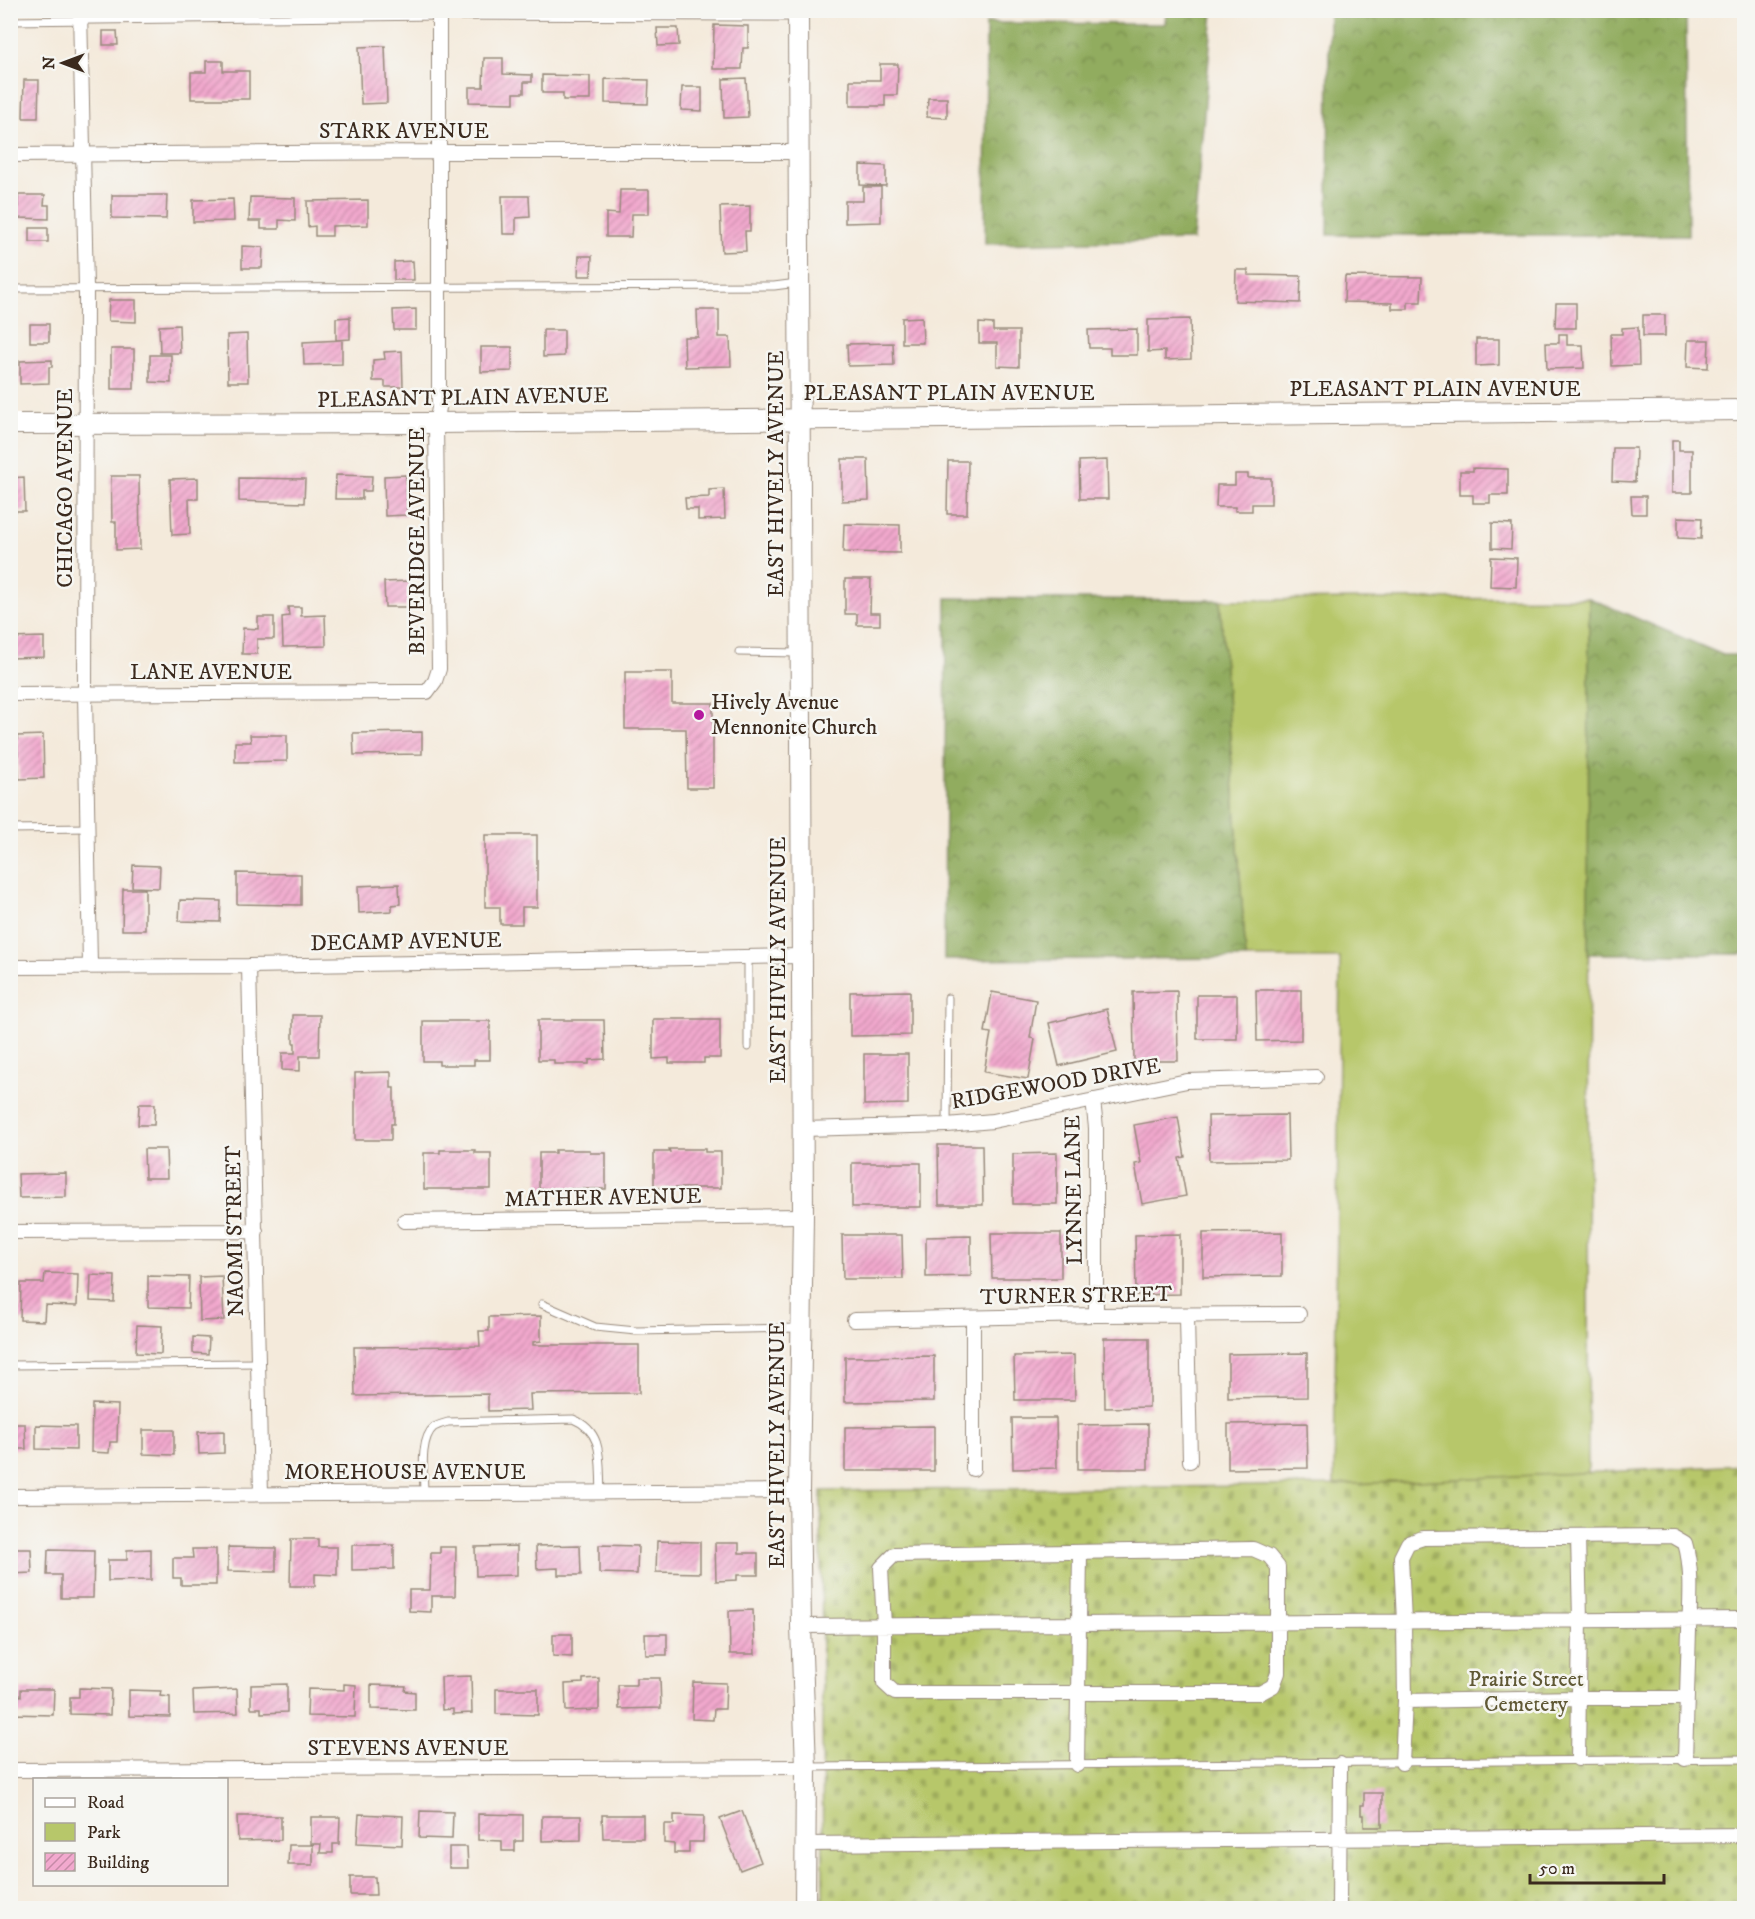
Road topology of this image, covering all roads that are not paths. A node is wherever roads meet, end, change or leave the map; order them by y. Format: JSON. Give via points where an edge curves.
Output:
{"nodes":[{"id":1,"x":439,"y":13,"type":"edge"},
{"id":2,"x":798,"y":14,"type":"edge"},
{"id":3,"x":81,"y":15,"type":"edge"},
{"id":4,"x":10,"y":21,"type":"edge"},
{"id":5,"x":438,"y":152,"type":"junction"},
{"id":6,"x":799,"y":152,"type":"junction"},
{"id":7,"x":10,"y":155,"type":"edge"},
{"id":8,"x":82,"y":155,"type":"junction"},
{"id":9,"x":799,"y":282,"type":"junction"},
{"id":10,"x":438,"y":287,"type":"junction"},
{"id":11,"x":86,"y":288,"type":"junction"},
{"id":12,"x":10,"y":289,"type":"edge"},
{"id":13,"x":1744,"y":410,"type":"edge"},
{"id":14,"x":800,"y":418,"type":"junction"},
{"id":15,"x":436,"y":423,"type":"junction"},
{"id":16,"x":10,"y":424,"type":"edge"},
{"id":17,"x":86,"y":424,"type":"junction"},
{"id":18,"x":739,"y":652,"type":"dead end"},
{"id":19,"x":801,"y":653,"type":"junction"},
{"id":20,"x":412,"y":692,"type":"joint"},
{"id":21,"x":86,"y":693,"type":"junction"},
{"id":22,"x":10,"y":694,"type":"edge"},
{"id":23,"x":87,"y":828,"type":"junction"},
{"id":24,"x":10,"y":829,"type":"edge"},
{"id":25,"x":802,"y":957,"type":"junction"},
{"id":26,"x":748,"y":958,"type":"junction"},
{"id":27,"x":90,"y":966,"type":"junction"},
{"id":28,"x":249,"y":966,"type":"junction"},
{"id":29,"x":10,"y":967,"type":"edge"},
{"id":30,"x":948,"y":998,"type":"dead end"},
{"id":31,"x":748,"y":1047,"type":"dead end"},
{"id":32,"x":1316,"y":1077,"type":"dead end"},
{"id":33,"x":1093,"y":1100,"type":"junction"},
{"id":34,"x":946,"y":1125,"type":"junction"},
{"id":35,"x":803,"y":1130,"type":"junction"},
{"id":36,"x":803,"y":1216,"type":"junction"},
{"id":37,"x":404,"y":1221,"type":"dead end"},
{"id":38,"x":256,"y":1231,"type":"junction"},
{"id":39,"x":10,"y":1232,"type":"edge"},
{"id":40,"x":542,"y":1304,"type":"dead end"},
{"id":41,"x":1299,"y":1314,"type":"dead end"},
{"id":42,"x":1096,"y":1315,"type":"junction"},
{"id":43,"x":1187,"y":1316,"type":"junction"},
{"id":44,"x":973,"y":1318,"type":"junction"},
{"id":45,"x":854,"y":1320,"type":"dead end"},
{"id":46,"x":802,"y":1328,"type":"junction"},
{"id":47,"x":259,"y":1363,"type":"junction"},
{"id":48,"x":10,"y":1365,"type":"edge"},
{"id":49,"x":1190,"y":1461,"type":"dead end"},
{"id":50,"x":974,"y":1469,"type":"dead end"},
{"id":51,"x":799,"y":1491,"type":"junction"},
{"id":52,"x":601,"y":1492,"type":"junction"},
{"id":53,"x":424,"y":1493,"type":"junction"},
{"id":54,"x":261,"y":1494,"type":"junction"},
{"id":55,"x":10,"y":1496,"type":"edge"},
{"id":56,"x":1578,"y":1537,"type":"junction"},
{"id":57,"x":1080,"y":1553,"type":"junction"},
{"id":58,"x":1689,"y":1619,"type":"junction"},
{"id":59,"x":1744,"y":1619,"type":"edge"},
{"id":60,"x":1580,"y":1620,"type":"junction"},
{"id":61,"x":1278,"y":1621,"type":"junction"},
{"id":62,"x":1404,"y":1622,"type":"junction"},
{"id":63,"x":1080,"y":1624,"type":"junction"},
{"id":64,"x":801,"y":1626,"type":"junction"},
{"id":65,"x":884,"y":1626,"type":"junction"},
{"id":66,"x":1079,"y":1692,"type":"junction"},
{"id":67,"x":1579,"y":1698,"type":"junction"},
{"id":68,"x":1687,"y":1698,"type":"junction"},
{"id":69,"x":1405,"y":1701,"type":"junction"},
{"id":70,"x":1744,"y":1759,"type":"edge"},
{"id":71,"x":1578,"y":1760,"type":"junction"},
{"id":72,"x":1685,"y":1760,"type":"junction"},
{"id":73,"x":1402,"y":1763,"type":"junction"},
{"id":74,"x":1340,"y":1764,"type":"junction"},
{"id":75,"x":1077,"y":1765,"type":"junction"},
{"id":76,"x":806,"y":1767,"type":"junction"},
{"id":77,"x":10,"y":1770,"type":"edge"},
{"id":78,"x":1744,"y":1835,"type":"edge"},
{"id":79,"x":1338,"y":1839,"type":"junction"},
{"id":80,"x":806,"y":1844,"type":"junction"},
{"id":81,"x":805,"y":1908,"type":"edge"},
{"id":82,"x":1339,"y":1908,"type":"edge"}],
"edges":[{"from":1,"to":2,"type":"lane"},
{"from":1,"to":3,"type":"lane"},
{"from":1,"to":5,"type":"street","name":"BEVERIDGE AVENUE"},
{"from":2,"to":6,"type":"street","name":"EAST HIVELY AVENUE"},
{"from":3,"to":4,"type":"lane"},
{"from":3,"to":8,"type":"street","name":"CHICAGO AVENUE"},
{"from":5,"to":6,"type":"street","name":"STARK AVENUE"},
{"from":5,"to":8,"type":"street","name":"STARK AVENUE"},
{"from":5,"to":10,"type":"street","name":"BEVERIDGE AVENUE"},
{"from":6,"to":9,"type":"street","name":"EAST HIVELY AVENUE"},
{"from":7,"to":8,"type":"street","name":"STARK AVENUE"},
{"from":8,"to":11,"type":"street","name":"CHICAGO AVENUE"},
{"from":9,"to":10,"type":"lane","via":[[774,286]]},
{"from":9,"to":14,"type":"street","name":"EAST HIVELY AVENUE"},
{"from":10,"to":11,"type":"lane"},
{"from":10,"to":15,"type":"street","name":"BEVERIDGE AVENUE"},
{"from":11,"to":12,"type":"lane"},
{"from":11,"to":17,"type":"street","name":"CHICAGO AVENUE"},
{"from":13,"to":14,"type":"street","name":"PLEASANT PLAIN AVENUE"},
{"from":14,"to":15,"type":"street","name":"PLEASANT PLAIN AVENUE"},
{"from":14,"to":19,"type":"street","name":"EAST HIVELY AVENUE"},
{"from":15,"to":17,"type":"street","name":"PLEASANT PLAIN AVENUE"},
{"from":15,"to":20,"type":"street","name":"BEVERIDGE AVENUE","via":[[438,669],[427,692]]},
{"from":16,"to":17,"type":"street","name":"PLEASANT PLAIN AVENUE"},
{"from":17,"to":21,"type":"street","name":"CHICAGO AVENUE"},
{"from":18,"to":19,"type":"lane"},
{"from":19,"to":25,"type":"street","name":"EAST HIVELY AVENUE"},
{"from":20,"to":21,"type":"street","name":"LANE AVENUE"},
{"from":21,"to":22,"type":"street","name":"LANE AVENUE"},
{"from":21,"to":23,"type":"street","name":"CHICAGO AVENUE"},
{"from":23,"to":24,"type":"lane"},
{"from":23,"to":27,"type":"street","name":"CHICAGO AVENUE"},
{"from":25,"to":26,"type":"street","name":"DECAMP AVENUE"},
{"from":25,"to":35,"type":"street","name":"EAST HIVELY AVENUE"},
{"from":26,"to":28,"type":"street","name":"DECAMP AVENUE"},
{"from":26,"to":31,"type":"lane"},
{"from":27,"to":28,"type":"street","name":"DECAMP AVENUE"},
{"from":27,"to":29,"type":"street","name":"DECAMP AVENUE"},
{"from":28,"to":38,"type":"street","name":"NAOMI STREET"},
{"from":30,"to":34,"type":"lane"},
{"from":32,"to":33,"type":"street","name":"RIDGEWOOD DRIVE","via":[[1187,1081]]},
{"from":33,"to":34,"type":"street","name":"RIDGEWOOD DRIVE","via":[[993,1121]]},
{"from":33,"to":42,"type":"street","name":"LYNNE LANE"},
{"from":34,"to":35,"type":"street","name":"RIDGEWOOD DRIVE"},
{"from":35,"to":36,"type":"street","name":"EAST HIVELY AVENUE"},
{"from":36,"to":37,"type":"street","name":"MATHER AVENUE"},
{"from":36,"to":46,"type":"street","name":"EAST HIVELY AVENUE"},
{"from":38,"to":39,"type":"street"},
{"from":38,"to":47,"type":"street","name":"NAOMI STREET"},
{"from":40,"to":46,"type":"lane","via":[[595,1327],[636,1331]]},
{"from":41,"to":43,"type":"street","name":"TURNER STREET"},
{"from":42,"to":43,"type":"street","name":"TURNER STREET"},
{"from":42,"to":44,"type":"street","name":"TURNER STREET"},
{"from":43,"to":49,"type":"street"},
{"from":44,"to":45,"type":"street","name":"TURNER STREET"},
{"from":44,"to":50,"type":"street"},
{"from":46,"to":51,"type":"street","name":"EAST HIVELY AVENUE"},
{"from":47,"to":48,"type":"lane"},
{"from":47,"to":54,"type":"street","name":"NAOMI STREET"},
{"from":51,"to":52,"type":"street","name":"MOREHOUSE AVENUE"},
{"from":51,"to":64,"type":"street","name":"EAST HIVELY AVENUE"},
{"from":52,"to":53,"type":"street","name":"MOREHOUSE AVENUE"},
{"from":52,"to":53,"type":"lane","via":[[598,1445],[585,1424],[573,1419],[448,1422],[434,1427],[424,1453]]},
{"from":53,"to":54,"type":"street","name":"MOREHOUSE AVENUE"},
{"from":54,"to":55,"type":"street","name":"MOREHOUSE AVENUE"},
{"from":56,"to":58,"type":"street","via":[[1673,1536],[1685,1543],[1689,1558]]},
{"from":56,"to":60,"type":"street"},
{"from":56,"to":62,"type":"street","via":[[1423,1538],[1408,1543],[1401,1557]]},
{"from":57,"to":61,"type":"street","via":[[1253,1550],[1269,1556],[1278,1567]]},
{"from":57,"to":63,"type":"street"},
{"from":57,"to":65,"type":"street","via":[[894,1555],[881,1568]]},
{"from":58,"to":59,"type":"street"},
{"from":58,"to":60,"type":"street"},
{"from":58,"to":68,"type":"street"},
{"from":60,"to":62,"type":"street"},
{"from":60,"to":67,"type":"street"},
{"from":61,"to":62,"type":"street"},
{"from":61,"to":63,"type":"street"},
{"from":61,"to":66,"type":"street","via":[[1278,1673],[1273,1686],[1260,1693]]},
{"from":62,"to":69,"type":"street"},
{"from":63,"to":65,"type":"street"},
{"from":63,"to":66,"type":"street"},
{"from":64,"to":65,"type":"street"},
{"from":64,"to":76,"type":"street","name":"EAST HIVELY AVENUE"},
{"from":65,"to":66,"type":"street","via":[[884,1683],[895,1693]]},
{"from":66,"to":75,"type":"street"},
{"from":67,"to":68,"type":"street"},
{"from":67,"to":69,"type":"street"},
{"from":67,"to":71,"type":"street"},
{"from":68,"to":72,"type":"street"},
{"from":69,"to":73,"type":"street"},
{"from":70,"to":72,"type":"lane"},
{"from":71,"to":72,"type":"lane"},
{"from":71,"to":73,"type":"lane"},
{"from":73,"to":74,"type":"lane"},
{"from":74,"to":75,"type":"lane"},
{"from":74,"to":79,"type":"street"},
{"from":75,"to":76,"type":"lane"},
{"from":76,"to":77,"type":"street","name":"STEVENS AVENUE"},
{"from":76,"to":80,"type":"street","name":"EAST HIVELY AVENUE"},
{"from":78,"to":79,"type":"street"},
{"from":79,"to":80,"type":"street"},
{"from":79,"to":82,"type":"street"},
{"from":80,"to":81,"type":"street","name":"EAST HIVELY AVENUE"}]}
